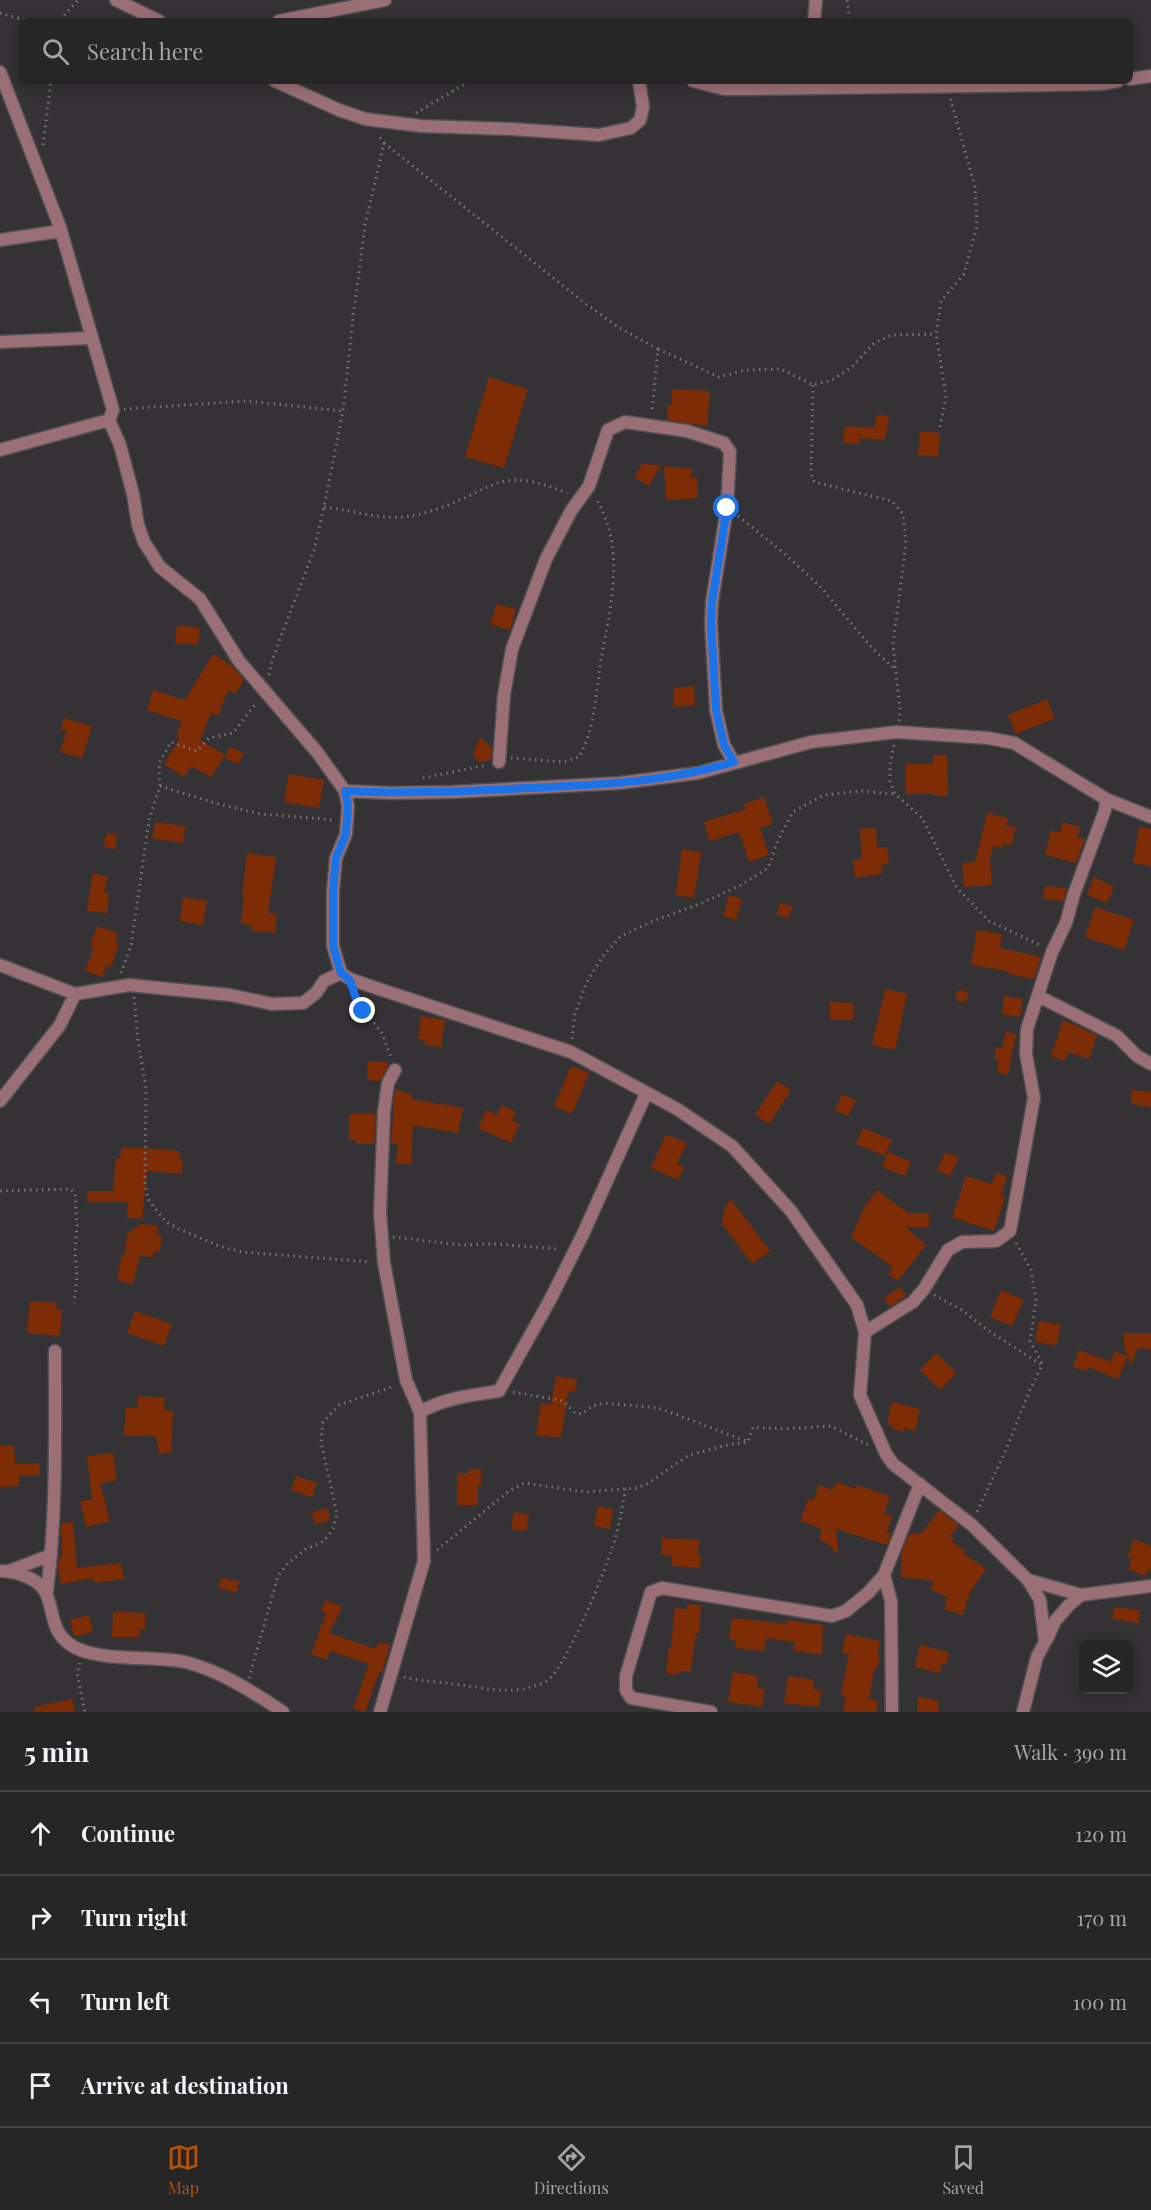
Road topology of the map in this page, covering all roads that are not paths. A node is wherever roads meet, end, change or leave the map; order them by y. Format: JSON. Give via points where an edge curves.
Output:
{"nodes":[{"id":1,"x":116,"y":0,"type":"edge"},
{"id":2,"x":385,"y":0,"type":"edge"},
{"id":3,"x":816,"y":0,"type":"edge"},
{"id":4,"x":368,"y":1,"type":"edge"},
{"id":5,"x":153,"y":18,"type":"edge"},
{"id":6,"x":292,"y":18,"type":"edge"},
{"id":7,"x":814,"y":18,"type":"edge"},
{"id":8,"x":0,"y":72,"type":"edge"},
{"id":9,"x":1151,"y":76,"type":"edge"},
{"id":10,"x":1133,"y":79,"type":"edge"},
{"id":11,"x":281,"y":84,"type":"edge"},
{"id":12,"x":639,"y":84,"type":"edge"},
{"id":13,"x":705,"y":84,"type":"edge"},
{"id":14,"x":1100,"y":84,"type":"edge"},
{"id":15,"x":802,"y":85,"type":"edge"},
{"id":16,"x":61,"y":231,"type":"junction"},
{"id":17,"x":0,"y":240,"type":"edge"},
{"id":18,"x":91,"y":338,"type":"junction"},
{"id":19,"x":0,"y":342,"type":"edge"},
{"id":20,"x":111,"y":415,"type":"junction"},
{"id":21,"x":0,"y":450,"type":"edge"},
{"id":22,"x":499,"y":762,"type":"road end"},
{"id":23,"x":734,"y":762,"type":"junction"},
{"id":24,"x":345,"y":791,"type":"junction"},
{"id":25,"x":1106,"y":799,"type":"junction"},
{"id":26,"x":1151,"y":817,"type":"edge"},
{"id":27,"x":0,"y":965,"type":"edge"},
{"id":28,"x":346,"y":976,"type":"junction"},
{"id":29,"x":75,"y":994,"type":"junction"},
{"id":30,"x":1038,"y":996,"type":"junction"},
{"id":31,"x":1151,"y":1064,"type":"edge"},
{"id":32,"x":395,"y":1070,"type":"road end"},
{"id":33,"x":646,"y":1094,"type":"junction"},
{"id":34,"x":0,"y":1101,"type":"edge"},
{"id":35,"x":865,"y":1332,"type":"junction"},
{"id":36,"x":55,"y":1351,"type":"dead end"},
{"id":37,"x":420,"y":1412,"type":"junction"},
{"id":38,"x":920,"y":1484,"type":"junction"},
{"id":39,"x":51,"y":1555,"type":"junction"},
{"id":40,"x":4,"y":1571,"type":"edge"},
{"id":41,"x":884,"y":1575,"type":"junction"},
{"id":42,"x":1028,"y":1580,"type":"junction"},
{"id":43,"x":1151,"y":1586,"type":"edge"},
{"id":44,"x":47,"y":1591,"type":"junction"},
{"id":45,"x":1081,"y":1595,"type":"junction"},
{"id":46,"x":1045,"y":1642,"type":"junction"},
{"id":47,"x":283,"y":1712,"type":"edge"},
{"id":48,"x":380,"y":1712,"type":"edge"},
{"id":49,"x":711,"y":1712,"type":"edge"},
{"id":50,"x":892,"y":1712,"type":"edge"},
{"id":51,"x":1023,"y":1712,"type":"edge"}],
"edges":[{"from":1,"to":5,"type":"street"},
{"from":2,"to":4,"type":"street"},
{"from":3,"to":7,"type":"street"},
{"from":4,"to":6,"type":"street"},
{"from":8,"to":16,"type":"street"},
{"from":9,"to":10,"type":"street"},
{"from":11,"to":12,"type":"street","via":[[365,119],[599,135],[631,128],[640,120],[643,107]]},
{"from":13,"to":15,"type":"street","via":[[724,89]]},
{"from":14,"to":15,"type":"street"},
{"from":16,"to":17,"type":"street"},
{"from":16,"to":18,"type":"street"},
{"from":18,"to":19,"type":"street"},
{"from":18,"to":20,"type":"street"},
{"from":20,"to":21,"type":"street"},
{"from":20,"to":24,"type":"street","via":[[144,543],[160,567],[200,599],[238,661],[317,752]]},
{"from":22,"to":23,"type":"street","via":[[512,649],[546,559],[589,486],[608,430],[625,422],[687,431],[724,443],[730,452],[727,508],[711,623],[716,710],[724,745]]},
{"from":23,"to":24,"type":"street","via":[[698,773],[620,783],[391,794]]},
{"from":23,"to":25,"type":"street","via":[[811,742],[897,732],[988,738],[1014,744]]},
{"from":24,"to":28,"type":"street","via":[[346,834],[336,858],[333,946]]},
{"from":25,"to":26,"type":"street"},
{"from":25,"to":30,"type":"street"},
{"from":27,"to":29,"type":"street"},
{"from":28,"to":29,"type":"street","via":[[324,981],[303,1003],[272,1004],[230,995],[131,985]]},
{"from":28,"to":33,"type":"street","via":[[571,1052]]},
{"from":29,"to":34,"type":"street","via":[[60,1025]]},
{"from":30,"to":31,"type":"street","via":[[1117,1036]]},
{"from":30,"to":35,"type":"street","via":[[1027,1029],[1026,1054],[1034,1098],[1010,1231],[996,1241],[962,1242],[948,1250],[913,1302]]},
{"from":32,"to":37,"type":"street","via":[[388,1083],[384,1111],[382,1236],[406,1380]]},
{"from":33,"to":35,"type":"street","via":[[677,1109],[732,1146],[767,1183],[851,1295]]},
{"from":33,"to":37,"type":"street","via":[[550,1300],[499,1390],[432,1405]]},
{"from":35,"to":38,"type":"street","via":[[860,1395],[886,1454]]},
{"from":36,"to":39,"type":"street"},
{"from":37,"to":48,"type":"street","via":[[424,1561]]},
{"from":38,"to":41,"type":"street"},
{"from":38,"to":42,"type":"street","via":[[972,1525]]},
{"from":39,"to":40,"type":"street"},
{"from":39,"to":44,"type":"street"},
{"from":40,"to":44,"type":"street","via":[[34,1578]]},
{"from":41,"to":49,"type":"street","via":[[846,1611],[832,1616],[662,1588],[651,1592],[626,1676],[626,1690],[631,1698]]},
{"from":41,"to":50,"type":"street","via":[[891,1601]]},
{"from":42,"to":45,"type":"street"},
{"from":42,"to":46,"type":"street","via":[[1040,1600]]},
{"from":43,"to":45,"type":"street"},
{"from":44,"to":47,"type":"street","via":[[55,1625],[66,1642],[82,1652],[184,1662],[222,1675]]},
{"from":45,"to":46,"type":"street","via":[[1055,1621]]},
{"from":46,"to":51,"type":"street","via":[[1037,1657]]}]}
